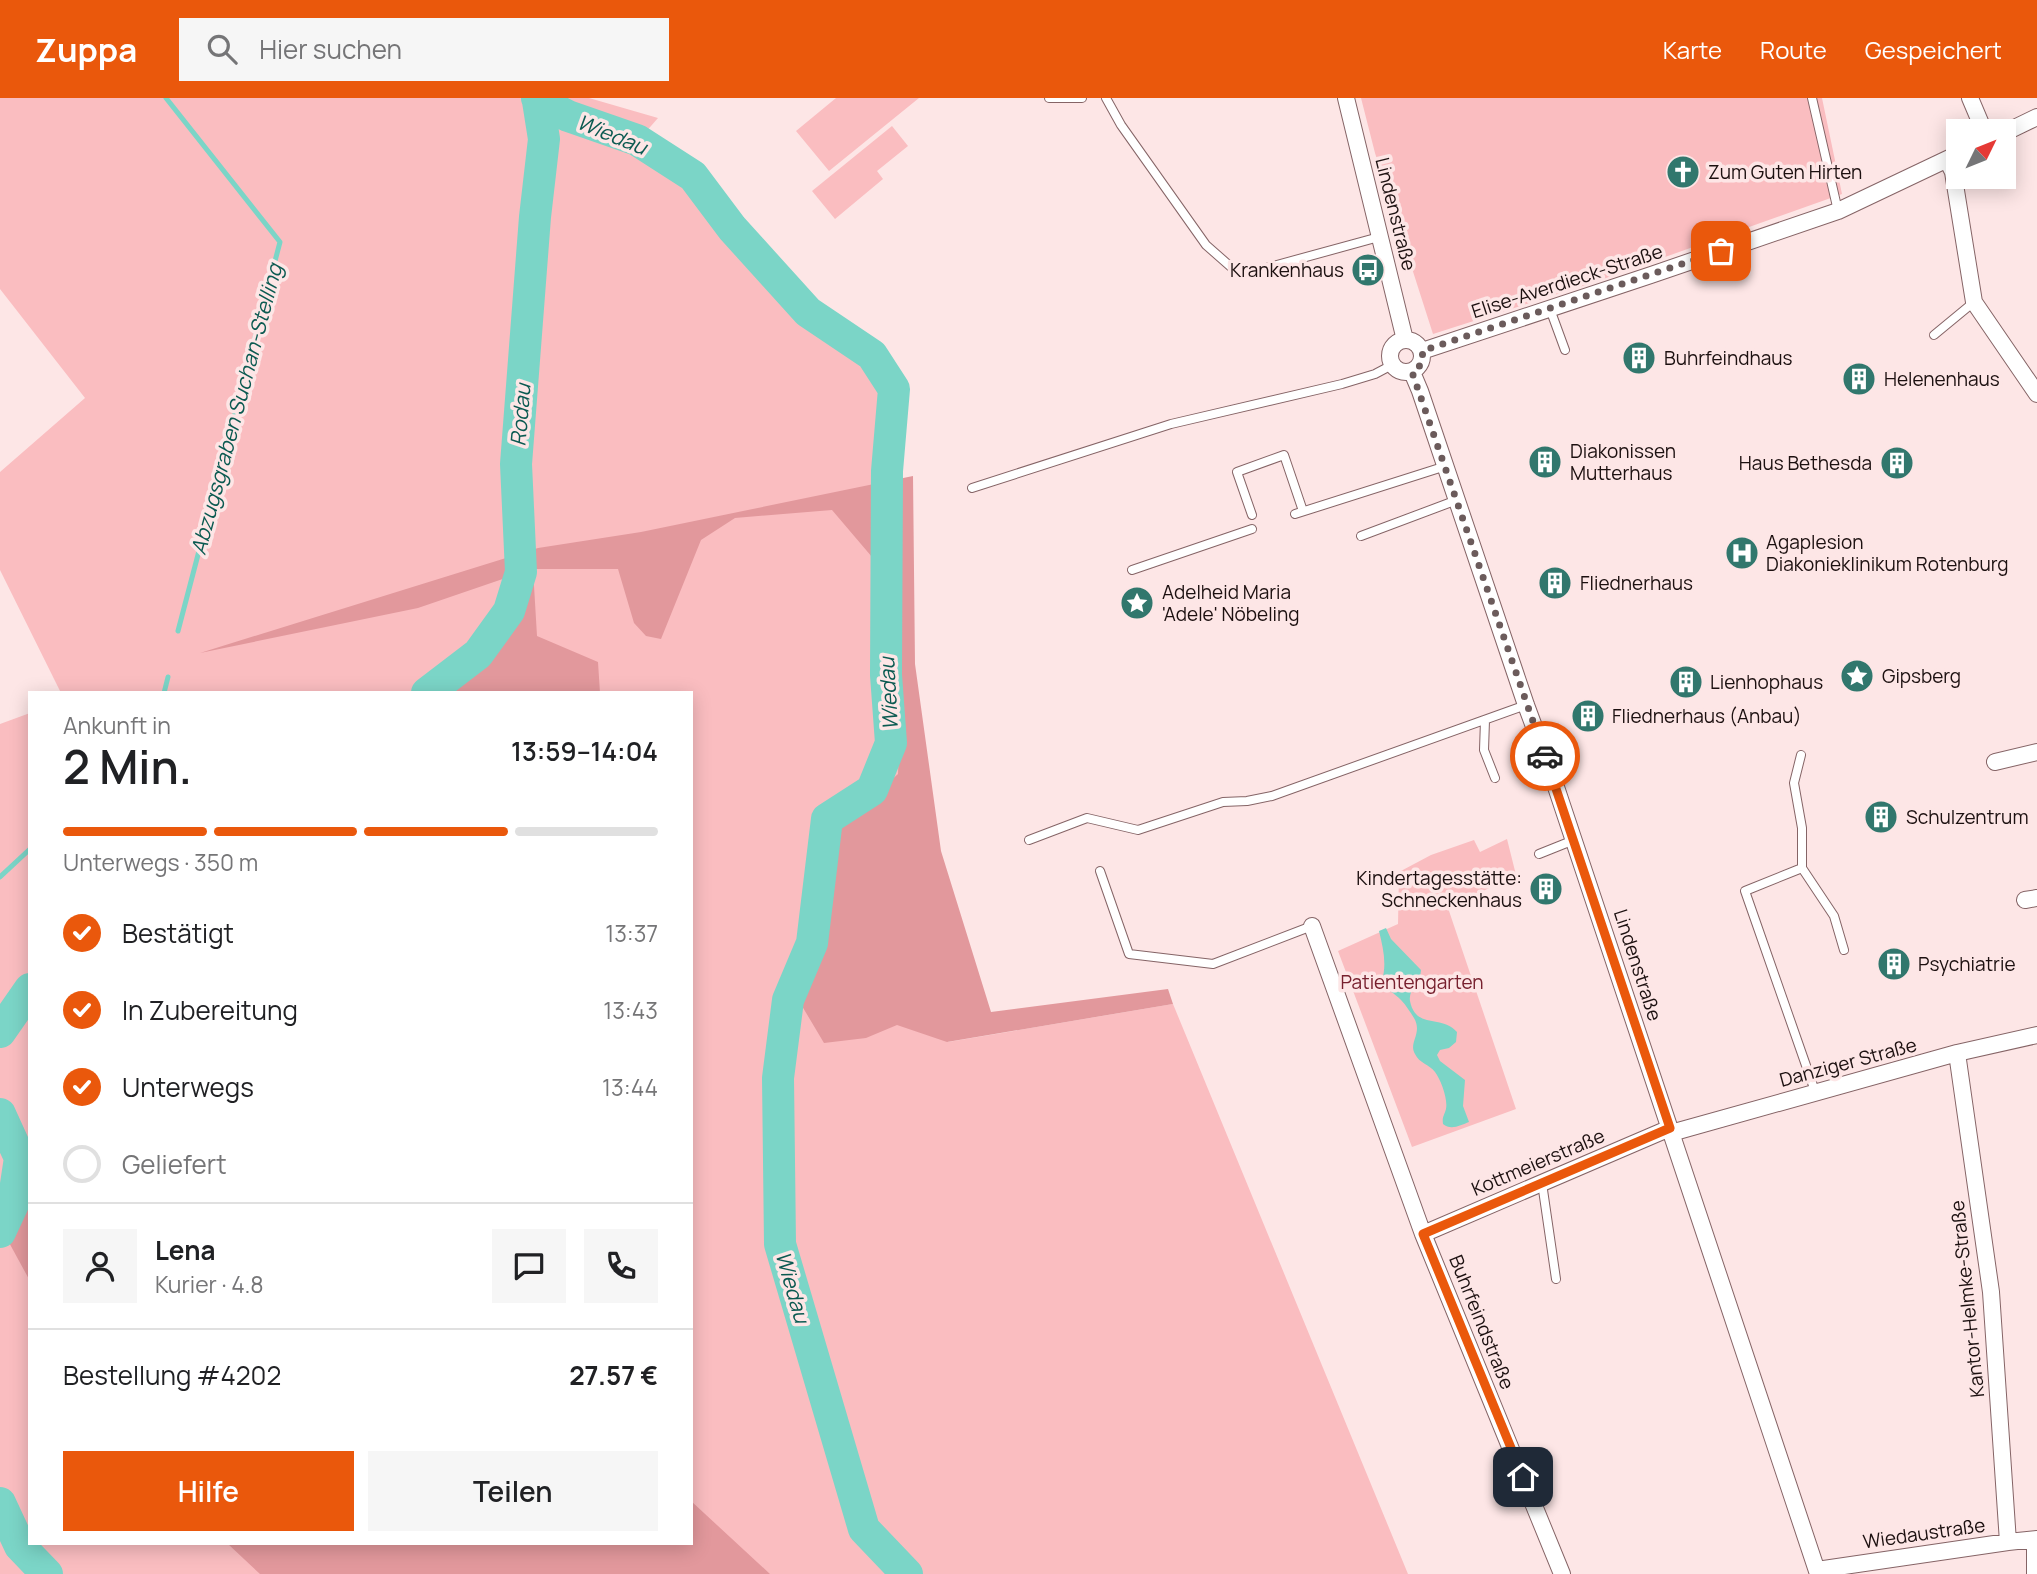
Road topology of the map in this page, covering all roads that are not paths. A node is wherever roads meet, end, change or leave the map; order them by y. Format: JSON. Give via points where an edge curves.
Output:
{"nodes":[{"id":1,"x":1049,"y":98,"type":"edge"},
{"id":2,"x":1082,"y":98,"type":"edge"},
{"id":3,"x":1106,"y":98,"type":"edge"},
{"id":4,"x":1346,"y":98,"type":"edge"},
{"id":5,"x":1812,"y":98,"type":"edge"},
{"id":6,"x":1970,"y":98,"type":"edge"},
{"id":7,"x":2037,"y":117,"type":"edge"},
{"id":8,"x":1979,"y":119,"type":"edge"},
{"id":9,"x":2016,"y":127,"type":"edge"},
{"id":10,"x":1946,"y":160,"type":"edge"},
{"id":11,"x":1956,"y":189,"type":"edge"},
{"id":12,"x":1838,"y":211,"type":"junction"},
{"id":13,"x":1379,"y":237,"type":"junction"},
{"id":14,"x":1974,"y":302,"type":"junction"},
{"id":15,"x":1550,"y":309,"type":"junction"},
{"id":16,"x":1934,"y":335,"type":"dead end"},
{"id":17,"x":1405,"y":340,"type":"junction"},
{"id":18,"x":1565,"y":350,"type":"dead end"},
{"id":19,"x":1422,"y":351,"type":"junction"},
{"id":20,"x":1392,"y":365,"type":"junction"},
{"id":21,"x":1412,"y":372,"type":"junction"},
{"id":22,"x":2037,"y":394,"type":"edge"},
{"id":23,"x":1446,"y":466,"type":"junction"},
{"id":24,"x":972,"y":488,"type":"dead end"},
{"id":25,"x":1457,"y":500,"type":"junction"},
{"id":26,"x":1252,"y":515,"type":"dead end"},
{"id":27,"x":1252,"y":529,"type":"dead end"},
{"id":28,"x":1361,"y":536,"type":"dead end"},
{"id":29,"x":1132,"y":570,"type":"dead end"},
{"id":30,"x":1527,"y":705,"type":"junction"},
{"id":31,"x":1485,"y":720,"type":"junction"},
{"id":32,"x":2037,"y":751,"type":"edge"},
{"id":33,"x":1801,"y":755,"type":"dead end"},
{"id":34,"x":1995,"y":762,"type":"dead end"},
{"id":35,"x":1495,"y":778,"type":"dead end"},
{"id":36,"x":1029,"y":840,"type":"dead end"},
{"id":37,"x":1574,"y":840,"type":"junction"},
{"id":38,"x":1539,"y":855,"type":"dead end"},
{"id":39,"x":1802,"y":868,"type":"junction"},
{"id":40,"x":1100,"y":871,"type":"dead end"},
{"id":41,"x":1312,"y":926,"type":"joint"},
{"id":42,"x":1844,"y":950,"type":"dead end"},
{"id":43,"x":2037,"y":1035,"type":"edge"},
{"id":44,"x":1957,"y":1053,"type":"junction"},
{"id":45,"x":1816,"y":1094,"type":"junction"},
{"id":46,"x":1671,"y":1130,"type":"junction"},
{"id":47,"x":1542,"y":1183,"type":"junction"},
{"id":48,"x":1423,"y":1234,"type":"junction"},
{"id":49,"x":1556,"y":1279,"type":"dead end"},
{"id":50,"x":2036,"y":1540,"type":"edge"},
{"id":51,"x":2008,"y":1542,"type":"junction"},
{"id":52,"x":1818,"y":1572,"type":"edge"},
{"id":53,"x":1562,"y":1574,"type":"edge"},
{"id":54,"x":2035,"y":1574,"type":"edge"}],
"edges":[{"from":1,"to":2,"type":"lane"},
{"from":3,"to":13,"type":"lane","via":[[1206,245],[1231,267],[1255,271]]},
{"from":4,"to":13,"type":"street","name":"Lindenstraße"},
{"from":5,"to":12,"type":"lane"},
{"from":6,"to":8,"type":"street"},
{"from":7,"to":9,"type":"street"},
{"from":10,"to":12,"type":"street","name":"Elise-Averdieck-Straße"},
{"from":11,"to":14,"type":"street"},
{"from":12,"to":15,"type":"street","name":"Elise-Averdieck-Straße"},
{"from":13,"to":17,"type":"street","name":"Lindenstraße"},
{"from":14,"to":16,"type":"lane"},
{"from":14,"to":22,"type":"street"},
{"from":15,"to":18,"type":"lane"},
{"from":15,"to":19,"type":"street","name":"Elise-Averdieck-Straße"},
{"from":17,"to":19,"type":"street","via":[[1416,342]]},
{"from":17,"to":20,"type":"street","via":[[1393,346]]},
{"from":19,"to":21,"type":"street","via":[[1420,365]]},
{"from":20,"to":21,"type":"street","via":[[1401,372]]},
{"from":20,"to":24,"type":"lane","via":[[1342,384],[1171,425]]},
{"from":21,"to":23,"type":"street","name":"Lindenstraße"},
{"from":23,"to":25,"type":"street","name":"Lindenstraße"},
{"from":23,"to":26,"type":"lane","via":[[1299,512],[1284,456],[1237,472]]},
{"from":25,"to":28,"type":"lane"},
{"from":25,"to":30,"type":"street","name":"Lindenstraße"},
{"from":27,"to":29,"type":"lane"},
{"from":30,"to":31,"type":"lane"},
{"from":30,"to":37,"type":"street","name":"Lindenstraße"},
{"from":31,"to":35,"type":"lane","via":[[1484,750]]},
{"from":31,"to":36,"type":"lane","via":[[1272,796],[1223,802],[1138,830],[1087,818]]},
{"from":32,"to":34,"type":"street"},
{"from":33,"to":39,"type":"lane","via":[[1794,783],[1802,828]]},
{"from":37,"to":38,"type":"lane"},
{"from":37,"to":46,"type":"street","name":"Lindenstraße"},
{"from":39,"to":42,"type":"lane","via":[[1834,916]]},
{"from":39,"to":45,"type":"lane","via":[[1745,891]]},
{"from":40,"to":41,"type":"lane","via":[[1129,954],[1213,964]]},
{"from":41,"to":48,"type":"street","name":"Buhrfeindstraße"},
{"from":43,"to":44,"type":"street","name":"Danziger Straße"},
{"from":44,"to":45,"type":"street","name":"Danziger Straße"},
{"from":44,"to":51,"type":"street","name":"Kantor-Helmke-Straße","via":[[1991,1292]]},
{"from":45,"to":46,"type":"street","name":"Danziger Straße"},
{"from":46,"to":47,"type":"street","name":"Kottmeierstraße"},
{"from":46,"to":52,"type":"street","name":"Lindenstraße"},
{"from":47,"to":48,"type":"street","name":"Kottmeierstraße"},
{"from":47,"to":49,"type":"lane"},
{"from":48,"to":53,"type":"street","name":"Buhrfeindstraße"},
{"from":50,"to":51,"type":"street","name":"Wiedaustraße"},
{"from":50,"to":54,"type":"street"},
{"from":51,"to":52,"type":"street","name":"Wiedaustraße"}]}
